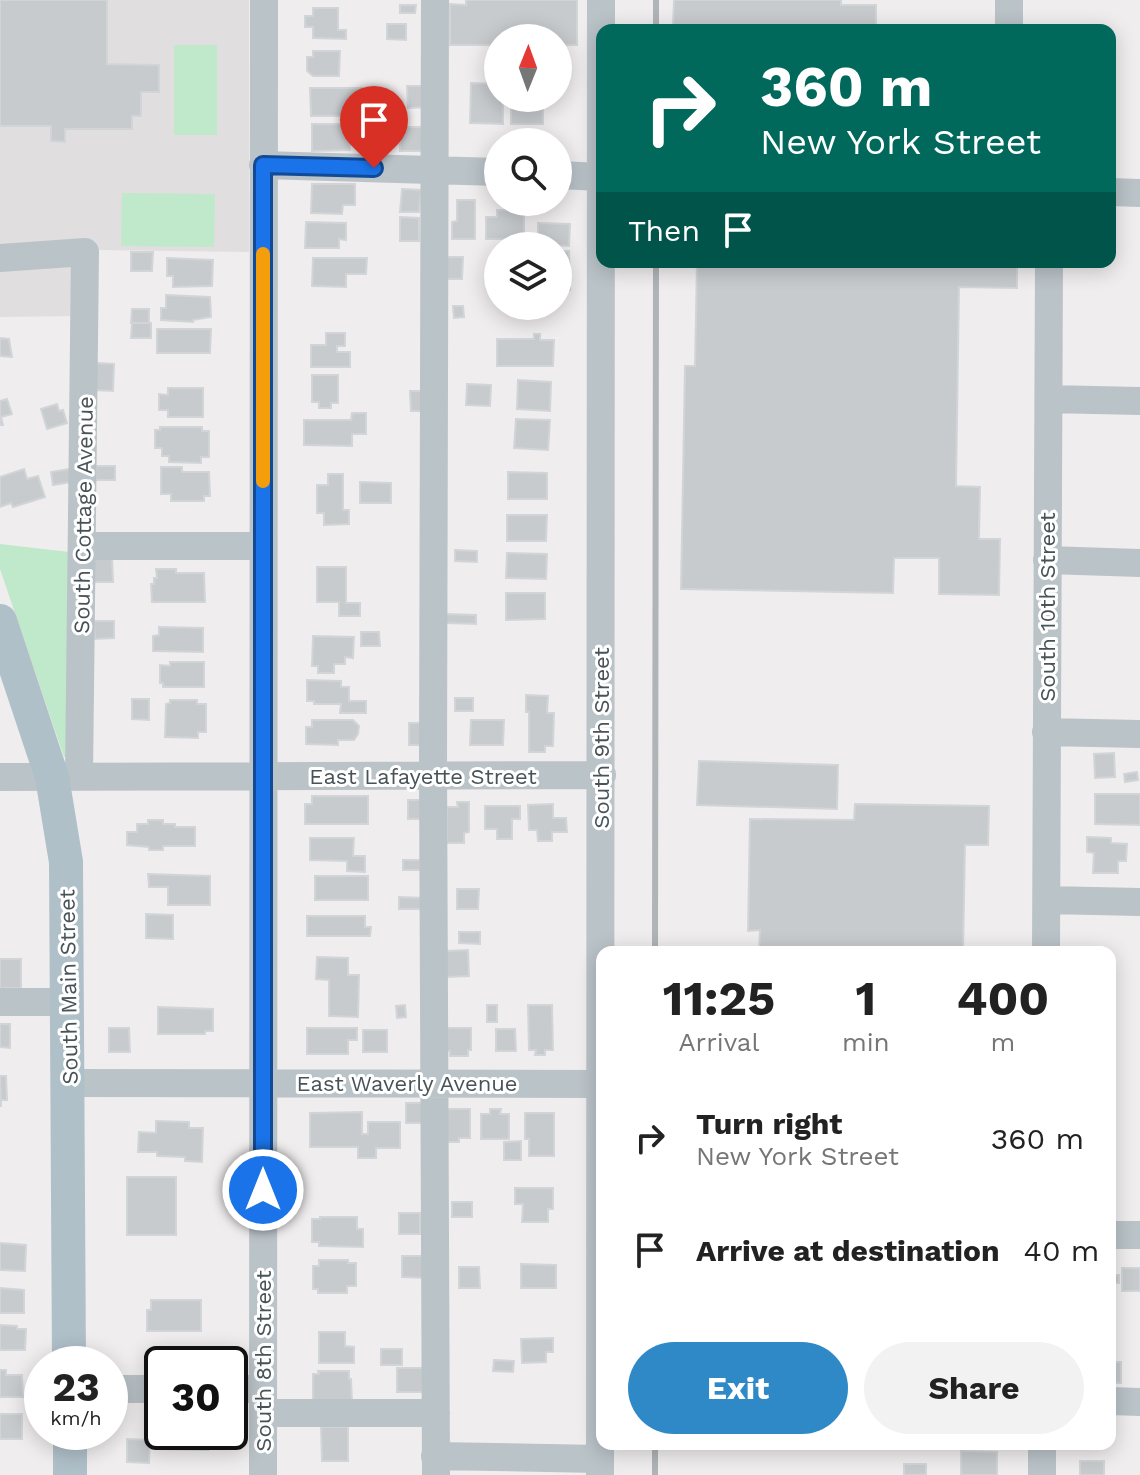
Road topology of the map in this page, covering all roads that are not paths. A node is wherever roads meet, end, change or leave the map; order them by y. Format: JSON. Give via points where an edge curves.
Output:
{"nodes":[{"id":1,"x":264,"y":0,"type":"edge"},
{"id":2,"x":435,"y":0,"type":"edge"},
{"id":3,"x":601,"y":0,"type":"edge"},
{"id":4,"x":1009,"y":0,"type":"edge"},
{"id":5,"x":601,"y":24,"type":"edge"},
{"id":6,"x":1009,"y":24,"type":"edge"},
{"id":7,"x":263,"y":165,"type":"junction"},
{"id":8,"x":436,"y":170,"type":"junction"},
{"id":9,"x":484,"y":172,"type":"edge"},
{"id":10,"x":572,"y":176,"type":"edge"},
{"id":11,"x":596,"y":177,"type":"edge"},
{"id":12,"x":1116,"y":192,"type":"edge"},
{"id":13,"x":1140,"y":193,"type":"edge"},
{"id":14,"x":0,"y":258,"type":"edge"},
{"id":15,"x":602,"y":268,"type":"edge"},
{"id":16,"x":1049,"y":268,"type":"edge"},
{"id":17,"x":1049,"y":399,"type":"junction"},
{"id":18,"x":1140,"y":401,"type":"edge"},
{"id":19,"x":83,"y":546,"type":"junction"},
{"id":20,"x":263,"y":546,"type":"junction"},
{"id":21,"x":1047,"y":560,"type":"junction"},
{"id":22,"x":1140,"y":563,"type":"edge"},
{"id":23,"x":0,"y":621,"type":"edge"},
{"id":24,"x":7,"y":660,"type":"edge"},
{"id":25,"x":1046,"y":732,"type":"junction"},
{"id":26,"x":1140,"y":734,"type":"edge"},
{"id":27,"x":433,"y":775,"type":"junction"},
{"id":28,"x":602,"y":775,"type":"junction"},
{"id":29,"x":264,"y":776,"type":"junction"},
{"id":30,"x":0,"y":777,"type":"edge"},
{"id":31,"x":66,"y":777,"type":"junction"},
{"id":32,"x":1047,"y":900,"type":"junction"},
{"id":33,"x":1140,"y":902,"type":"edge"},
{"id":34,"x":601,"y":946,"type":"edge"},
{"id":35,"x":1046,"y":946,"type":"edge"},
{"id":36,"x":0,"y":1002,"type":"edge"},
{"id":37,"x":68,"y":1002,"type":"junction"},
{"id":38,"x":263,"y":1082,"type":"junction"},
{"id":39,"x":69,"y":1083,"type":"junction"},
{"id":40,"x":436,"y":1084,"type":"junction"},
{"id":41,"x":596,"y":1084,"type":"edge"},
{"id":42,"x":1116,"y":1235,"type":"edge"},
{"id":43,"x":1140,"y":1235,"type":"edge"},
{"id":44,"x":69,"y":1346,"type":"edge"},
{"id":45,"x":248,"y":1396,"type":"edge"},
{"id":46,"x":263,"y":1401,"type":"junction"},
{"id":47,"x":1116,"y":1401,"type":"edge"},
{"id":48,"x":1140,"y":1402,"type":"edge"},
{"id":49,"x":436,"y":1413,"type":"junction"},
{"id":50,"x":70,"y":1450,"type":"edge"},
{"id":51,"x":1042,"y":1450,"type":"edge"},
{"id":52,"x":436,"y":1466,"type":"edge"},
{"id":53,"x":600,"y":1467,"type":"edge"},
{"id":54,"x":70,"y":1475,"type":"edge"},
{"id":55,"x":263,"y":1475,"type":"edge"},
{"id":56,"x":1042,"y":1475,"type":"edge"}],
"edges":[{"from":1,"to":7,"type":"street","name":"South 8th Street"},
{"from":2,"to":8,"type":"street"},
{"from":3,"to":5,"type":"street","name":"South 9th Street"},
{"from":4,"to":6,"type":"street"},
{"from":7,"to":8,"type":"street"},
{"from":7,"to":20,"type":"street","name":"South 8th Street"},
{"from":8,"to":9,"type":"street"},
{"from":8,"to":27,"type":"street"},
{"from":10,"to":11,"type":"street"},
{"from":12,"to":13,"type":"street"},
{"from":14,"to":19,"type":"street","name":"South Cottage Avenue","via":[[85,252]]},
{"from":15,"to":28,"type":"street","name":"South 9th Street"},
{"from":16,"to":17,"type":"street","name":"South 10th Street"},
{"from":17,"to":18,"type":"street"},
{"from":17,"to":21,"type":"street","name":"South 10th Street"},
{"from":19,"to":20,"type":"street"},
{"from":19,"to":31,"type":"street","name":"South Cottage Avenue"},
{"from":20,"to":29,"type":"street","name":"South 8th Street"},
{"from":21,"to":22,"type":"street"},
{"from":21,"to":25,"type":"street","name":"South 10th Street"},
{"from":23,"to":24,"type":"main road","name":"South Main Street"},
{"from":24,"to":31,"type":"main road","name":"South Main Street"},
{"from":25,"to":26,"type":"street"},
{"from":25,"to":32,"type":"street","name":"South 10th Street"},
{"from":27,"to":28,"type":"street","name":"East Lafayette Street"},
{"from":27,"to":29,"type":"street","name":"East Lafayette Street"},
{"from":27,"to":40,"type":"street"},
{"from":28,"to":34,"type":"street","name":"South 9th Street"},
{"from":29,"to":31,"type":"street","name":"East Lafayette Street"},
{"from":29,"to":38,"type":"street","name":"South 8th Street"},
{"from":30,"to":31,"type":"street","name":"East Lafayette Street"},
{"from":31,"to":37,"type":"main road","name":"South Main Street"},
{"from":32,"to":33,"type":"street"},
{"from":32,"to":35,"type":"street","name":"South 10th Street"},
{"from":36,"to":37,"type":"street"},
{"from":37,"to":39,"type":"main road","name":"South Main Street"},
{"from":38,"to":39,"type":"street","name":"East Waverly Avenue"},
{"from":38,"to":40,"type":"street","name":"East Waverly Avenue"},
{"from":38,"to":46,"type":"street","name":"South 8th Street"},
{"from":39,"to":44,"type":"main road","name":"South Main Street"},
{"from":40,"to":41,"type":"street","name":"East Waverly Avenue"},
{"from":40,"to":49,"type":"street"},
{"from":42,"to":43,"type":"street"},
{"from":45,"to":46,"type":"street"},
{"from":46,"to":49,"type":"street"},
{"from":46,"to":55,"type":"street","name":"South 8th Street"},
{"from":47,"to":48,"type":"street"},
{"from":49,"to":52,"type":"street"},
{"from":50,"to":54,"type":"main road"},
{"from":51,"to":56,"type":"street"},
{"from":52,"to":53,"type":"street"}]}
